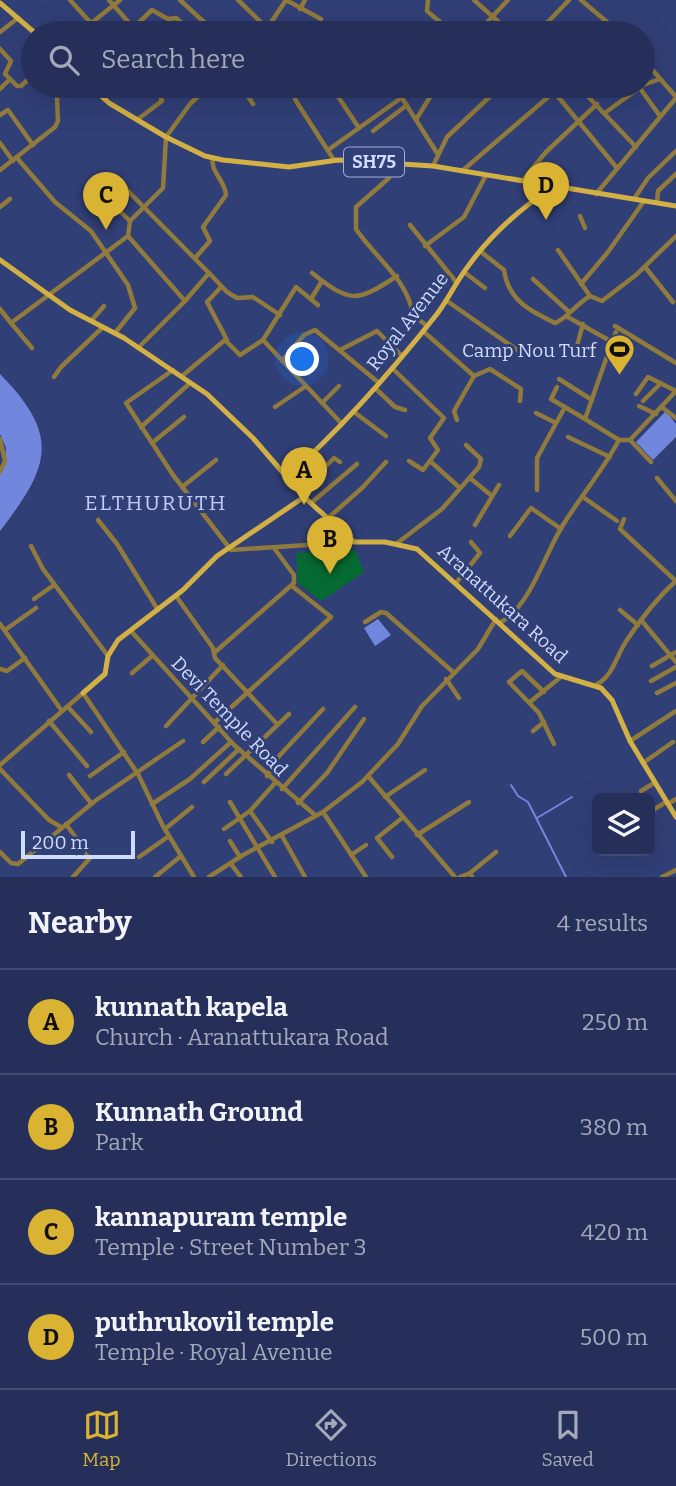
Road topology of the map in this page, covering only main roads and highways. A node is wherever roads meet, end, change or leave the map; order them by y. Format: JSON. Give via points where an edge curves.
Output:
{"nodes":[{"id":1,"x":0,"y":3,"type":"edge"},
{"id":2,"x":21,"y":21,"type":"edge"},
{"id":3,"x":103,"y":98,"type":"edge"},
{"id":4,"x":554,"y":186,"type":"junction"},
{"id":5,"x":676,"y":206,"type":"edge"},
{"id":6,"x":0,"y":260,"type":"edge"},
{"id":7,"x":286,"y":478,"type":"junction"},
{"id":8,"x":304,"y":497,"type":"junction"},
{"id":9,"x":83,"y":693,"type":"road end"},
{"id":10,"x":676,"y":817,"type":"edge"}],
"edges":[{"from":1,"to":2,"type":"main road"},
{"from":3,"to":4,"type":"main road","number":"SH75","via":[[166,137],[239,163],[289,167],[334,160],[433,166]]},
{"from":4,"to":5,"type":"main road","number":"SH75"},
{"from":4,"to":7,"type":"main road","name":"Royal Avenue","via":[[521,208],[480,251],[447,301],[377,386]]},
{"from":6,"to":7,"type":"main road","via":[[90,322],[116,333],[182,376],[228,413]]},
{"from":7,"to":8,"type":"main road"},
{"from":8,"to":9,"type":"main road","via":[[205,566],[176,596],[118,640],[108,656],[105,674]]},
{"from":8,"to":10,"type":"main road","name":"Aranattukara Road","via":[[354,542],[396,544],[423,553],[552,672],[597,684],[612,700],[630,741]]}]}
